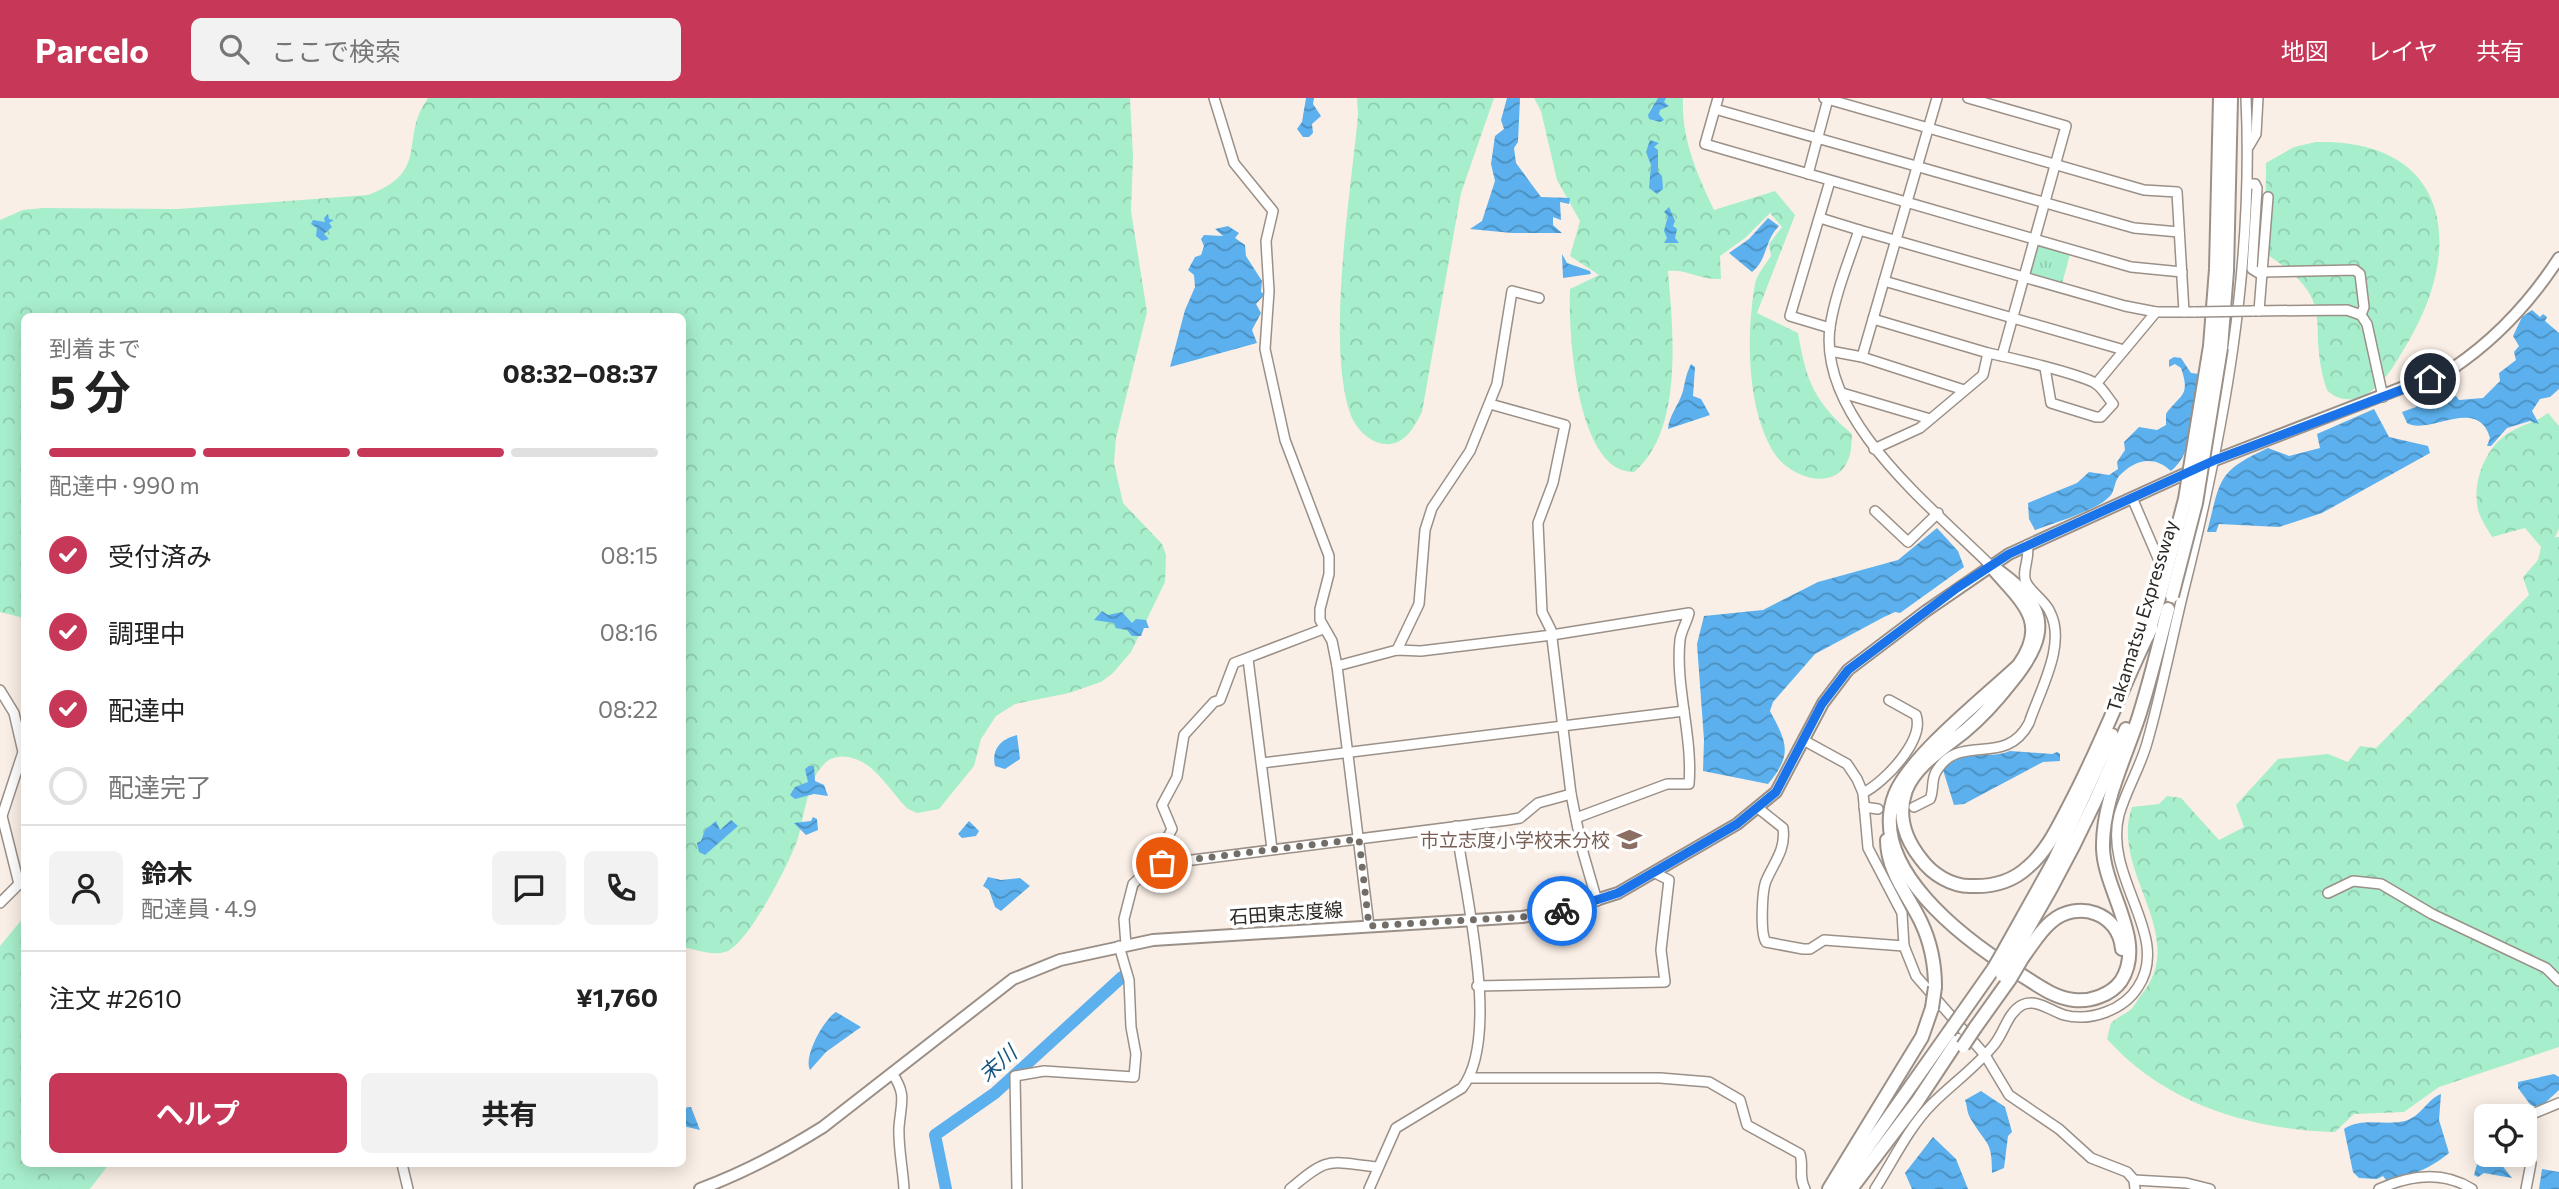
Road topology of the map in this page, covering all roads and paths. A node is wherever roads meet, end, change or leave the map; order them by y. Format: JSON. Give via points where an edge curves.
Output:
{"nodes":[{"id":1,"x":1214,"y":98,"type":"edge"},
{"id":2,"x":1718,"y":98,"type":"edge"},
{"id":3,"x":1937,"y":98,"type":"edge"},
{"id":4,"x":1968,"y":98,"type":"edge"},
{"id":5,"x":2220,"y":98,"type":"edge"},
{"id":6,"x":2231,"y":98,"type":"edge"},
{"id":7,"x":2246,"y":98,"type":"edge"},
{"id":8,"x":2258,"y":98,"type":"edge"},
{"id":9,"x":1826,"y":99,"type":"edge"},
{"id":10,"x":1715,"y":109,"type":"junction"},
{"id":11,"x":1928,"y":127,"type":"junction"},
{"id":12,"x":1818,"y":138,"type":"junction"},
{"id":13,"x":2249,"y":146,"type":"junction"},
{"id":14,"x":2057,"y":165,"type":"junction"},
{"id":15,"x":1916,"y":167,"type":"junction"},
{"id":16,"x":1808,"y":174,"type":"junction"},
{"id":17,"x":1830,"y":181,"type":"junction"},
{"id":18,"x":2249,"y":184,"type":"junction"},
{"id":19,"x":2268,"y":197,"type":"dead end"},
{"id":20,"x":1907,"y":203,"type":"junction"},
{"id":21,"x":2045,"y":203,"type":"junction"},
{"id":22,"x":1819,"y":218,"type":"junction"},
{"id":23,"x":1859,"y":230,"type":"junction"},
{"id":24,"x":2179,"y":232,"type":"junction"},
{"id":25,"x":1896,"y":240,"type":"junction"},
{"id":26,"x":2035,"y":240,"type":"junction"},
{"id":27,"x":2559,"y":258,"type":"edge"},
{"id":28,"x":2182,"y":272,"type":"junction"},
{"id":29,"x":2262,"y":274,"type":"junction"},
{"id":30,"x":2024,"y":278,"type":"junction"},
{"id":31,"x":1884,"y":281,"type":"junction"},
{"id":32,"x":1539,"y":298,"type":"dead end"},
{"id":33,"x":2255,"y":311,"type":"junction"},
{"id":34,"x":2156,"y":312,"type":"junction"},
{"id":35,"x":2184,"y":312,"type":"junction"},
{"id":36,"x":2361,"y":315,"type":"junction"},
{"id":37,"x":1873,"y":319,"type":"junction"},
{"id":38,"x":2012,"y":319,"type":"junction"},
{"id":39,"x":1830,"y":328,"type":"junction"},
{"id":40,"x":2215,"y":347,"type":"junction"},
{"id":41,"x":2124,"y":350,"type":"junction"},
{"id":42,"x":1830,"y":351,"type":"junction"},
{"id":43,"x":1988,"y":353,"type":"junction"},
{"id":44,"x":2001,"y":356,"type":"junction"},
{"id":45,"x":1862,"y":357,"type":"junction"},
{"id":46,"x":2045,"y":368,"type":"junction"},
{"id":47,"x":2096,"y":384,"type":"junction"},
{"id":48,"x":1964,"y":390,"type":"junction"},
{"id":49,"x":1842,"y":393,"type":"junction"},
{"id":50,"x":2382,"y":397,"type":"junction"},
{"id":51,"x":1490,"y":404,"type":"junction"},
{"id":52,"x":1930,"y":419,"type":"junction"},
{"id":53,"x":1874,"y":449,"type":"junction"},
{"id":54,"x":2215,"y":460,"type":"junction"},
{"id":55,"x":2133,"y":500,"type":"junction"},
{"id":56,"x":1875,"y":511,"type":"dead end"},
{"id":57,"x":1938,"y":513,"type":"junction"},
{"id":58,"x":2027,"y":545,"type":"junction"},
{"id":59,"x":1991,"y":566,"type":"junction"},
{"id":60,"x":2171,"y":597,"type":"junction"},
{"id":61,"x":2151,"y":628,"type":"junction"},
{"id":62,"x":1323,"y":629,"type":"junction"},
{"id":63,"x":1552,"y":635,"type":"junction"},
{"id":64,"x":1397,"y":650,"type":"junction"},
{"id":65,"x":1248,"y":659,"type":"junction"},
{"id":66,"x":1337,"y":666,"type":"junction"},
{"id":67,"x":0,"y":690,"type":"edge"},
{"id":68,"x":1889,"y":700,"type":"dead end"},
{"id":69,"x":1684,"y":711,"type":"junction"},
{"id":70,"x":1563,"y":726,"type":"junction"},
{"id":71,"x":1805,"y":741,"type":"junction"},
{"id":72,"x":21,"y":743,"type":"edge"},
{"id":73,"x":1348,"y":752,"type":"junction"},
{"id":74,"x":21,"y":758,"type":"edge"},
{"id":75,"x":1262,"y":763,"type":"junction"},
{"id":76,"x":1863,"y":793,"type":"junction"},
{"id":77,"x":1572,"y":794,"type":"junction"},
{"id":78,"x":1864,"y":807,"type":"junction"},
{"id":79,"x":1914,"y":807,"type":"dead end"},
{"id":80,"x":1758,"y":808,"type":"junction"},
{"id":81,"x":1890,"y":811,"type":"junction"},
{"id":82,"x":1576,"y":818,"type":"junction"},
{"id":83,"x":1456,"y":827,"type":"junction"},
{"id":84,"x":1359,"y":839,"type":"junction"},
{"id":85,"x":1272,"y":849,"type":"junction"},
{"id":86,"x":1153,"y":865,"type":"junction"},
{"id":87,"x":1655,"y":873,"type":"junction"},
{"id":88,"x":2328,"y":893,"type":"dead end"},
{"id":89,"x":1597,"y":901,"type":"junction"},
{"id":90,"x":0,"y":903,"type":"edge"},
{"id":91,"x":1472,"y":919,"type":"junction"},
{"id":92,"x":1369,"y":926,"type":"junction"},
{"id":93,"x":1123,"y":946,"type":"junction"},
{"id":94,"x":1904,"y":946,"type":"junction"},
{"id":95,"x":2015,"y":952,"type":"junction"},
{"id":96,"x":2002,"y":974,"type":"junction"},
{"id":97,"x":2559,"y":982,"type":"edge"},
{"id":98,"x":1477,"y":986,"type":"junction"},
{"id":99,"x":1969,"y":1022,"type":"junction"},
{"id":100,"x":1956,"y":1040,"type":"junction"},
{"id":101,"x":1985,"y":1055,"type":"junction"},
{"id":102,"x":892,"y":1073,"type":"junction"},
{"id":103,"x":1470,"y":1078,"type":"junction"},
{"id":104,"x":2559,"y":1103,"type":"edge"},
{"id":105,"x":2537,"y":1112,"type":"edge"},
{"id":106,"x":1861,"y":1156,"type":"junction"},
{"id":107,"x":402,"y":1167,"type":"edge"},
{"id":108,"x":1378,"y":1167,"type":"junction"},
{"id":109,"x":2530,"y":1167,"type":"edge"},
{"id":110,"x":2134,"y":1184,"type":"edge"},
{"id":111,"x":1839,"y":1186,"type":"edge"},
{"id":112,"x":408,"y":1189,"type":"edge"},
{"id":113,"x":700,"y":1189,"type":"edge"},
{"id":114,"x":904,"y":1189,"type":"edge"},
{"id":115,"x":1017,"y":1189,"type":"edge"},
{"id":116,"x":1290,"y":1189,"type":"edge"},
{"id":117,"x":1369,"y":1189,"type":"edge"},
{"id":118,"x":1805,"y":1189,"type":"edge"},
{"id":119,"x":1875,"y":1189,"type":"edge"},
{"id":120,"x":2210,"y":1189,"type":"edge"},
{"id":121,"x":2379,"y":1189,"type":"edge"},
{"id":122,"x":2472,"y":1189,"type":"edge"},
{"id":123,"x":2526,"y":1189,"type":"edge"}],
"edges":[{"from":1,"to":62,"type":"street","via":[[1234,163],[1273,211],[1266,241],[1265,349],[1285,440],[1329,556],[1320,609]]},
{"from":2,"to":10,"type":"street"},
{"from":3,"to":11,"type":"street"},
{"from":4,"to":14,"type":"street","via":[[2066,126]]},
{"from":5,"to":40,"type":"highway","name":"Takamatsu Expressway"},
{"from":6,"to":40,"type":"highway","name":"Takamatsu Expressway","via":[[2227,271]]},
{"from":7,"to":13,"type":"street"},
{"from":8,"to":13,"type":"street","via":[[2256,134]]},
{"from":9,"to":11,"type":"street"},
{"from":9,"to":12,"type":"street"},
{"from":10,"to":12,"type":"street"},
{"from":10,"to":16,"type":"street","via":[[1705,144]]},
{"from":11,"to":14,"type":"street"},
{"from":11,"to":15,"type":"street"},
{"from":12,"to":15,"type":"street"},
{"from":12,"to":16,"type":"street"},
{"from":13,"to":18,"type":"street"},
{"from":14,"to":21,"type":"street"},
{"from":14,"to":24,"type":"street","via":[[2144,190],[2177,192]]},
{"from":15,"to":20,"type":"street"},
{"from":15,"to":21,"type":"street"},
{"from":16,"to":17,"type":"street"},
{"from":17,"to":20,"type":"street"},
{"from":17,"to":22,"type":"street"},
{"from":18,"to":29,"type":"street","via":[[2257,188],[2252,269]]},
{"from":18,"to":54,"type":"street","via":[[2233,354]]},
{"from":19,"to":29,"type":"street"},
{"from":20,"to":25,"type":"street"},
{"from":20,"to":26,"type":"street"},
{"from":21,"to":24,"type":"street","via":[[2134,228]]},
{"from":21,"to":26,"type":"street"},
{"from":22,"to":23,"type":"street"},
{"from":22,"to":39,"type":"street","via":[[1790,316]]},
{"from":23,"to":25,"type":"street"},
{"from":23,"to":39,"type":"street"},
{"from":24,"to":28,"type":"street"},
{"from":25,"to":30,"type":"street"},
{"from":25,"to":31,"type":"street"},
{"from":26,"to":28,"type":"street","via":[[2131,267]]},
{"from":26,"to":30,"type":"street"},
{"from":27,"to":50,"type":"main road","name":"石田東志度線","via":[[2529,300],[2479,351],[2454,368]]},
{"from":28,"to":35,"type":"street"},
{"from":29,"to":33,"type":"street"},
{"from":29,"to":36,"type":"street","via":[[2356,270],[2364,307]]},
{"from":30,"to":34,"type":"street"},
{"from":30,"to":38,"type":"street"},
{"from":31,"to":37,"type":"street"},
{"from":31,"to":38,"type":"street"},
{"from":32,"to":51,"type":"street","via":[[1513,291]]},
{"from":33,"to":35,"type":"street","bridge":true},
{"from":33,"to":36,"type":"street","via":[[2347,310]]},
{"from":34,"to":35,"type":"street"},
{"from":34,"to":41,"type":"street"},
{"from":36,"to":50,"type":"street","via":[[2367,324]]},
{"from":37,"to":43,"type":"street"},
{"from":37,"to":45,"type":"street"},
{"from":38,"to":41,"type":"street"},
{"from":38,"to":44,"type":"street"},
{"from":39,"to":42,"type":"street"},
{"from":40,"to":60,"type":"highway","name":"Takamatsu Expressway","bridge":true},
{"from":41,"to":47,"type":"street"},
{"from":42,"to":45,"type":"street"},
{"from":42,"to":49,"type":"street"},
{"from":43,"to":44,"type":"street"},
{"from":43,"to":48,"type":"street","via":[[1983,375]]},
{"from":44,"to":46,"type":"street"},
{"from":45,"to":48,"type":"street"},
{"from":46,"to":47,"type":"street"},
{"from":46,"to":47,"type":"street","via":[[2051,403],[2101,417],[2113,404]]},
{"from":48,"to":52,"type":"street"},
{"from":49,"to":52,"type":"street"},
{"from":49,"to":53,"type":"street"},
{"from":50,"to":54,"type":"main road","name":"石田東志度線"},
{"from":51,"to":63,"type":"street","via":[[1565,425],[1553,483],[1538,523],[1542,612]]},
{"from":51,"to":64,"type":"street","via":[[1470,451],[1432,508],[1425,530],[1419,604]]},
{"from":52,"to":53,"type":"street"},
{"from":53,"to":57,"type":"street"},
{"from":54,"to":55,"type":"main road","name":"石田東志度線"},
{"from":54,"to":60,"type":"street","via":[[2204,510]]},
{"from":55,"to":58,"type":"main road","name":"石田東志度線"},
{"from":55,"to":60,"type":"street"},
{"from":56,"to":57,"type":"street","via":[[1908,542]]},
{"from":57,"to":59,"type":"street"},
{"from":58,"to":59,"type":"main road","name":"石田東志度線"},
{"from":58,"to":79,"type":"street","via":[[2030,552],[2024,577],[2050,611],[2056,637],[2029,723],[2024,734],[2007,747],[1966,750],[1948,758],[1936,773],[1930,800]]},
{"from":59,"to":71,"type":"main road","name":"石田東志度線","via":[[1848,670],[1822,704]]},
{"from":59,"to":81,"type":"highway","via":[[2029,609],[2033,639],[2029,651],[1904,776]]},
{"from":60,"to":61,"type":"highway","name":"Takamatsu Expressway"},
{"from":60,"to":81,"type":"highway","via":[[2103,830],[2106,872],[2130,947],[2128,966],[2108,992],[2094,999],[2065,999],[1968,939],[1923,895],[1905,869],[1892,837]]},
{"from":60,"to":95,"type":"highway","name":"Takamatsu Expressway","via":[[2139,697],[2104,784],[2062,873]]},
{"from":60,"to":101,"type":"street","via":[[2147,741],[2122,807],[2116,840],[2122,874],[2146,934],[2146,971],[2126,1000],[2094,1016],[2068,1016],[2038,1004],[2019,1007]]},
{"from":61,"to":81,"type":"highway","via":[[2083,780],[2029,867],[2000,884],[1982,887],[1945,880],[1927,867]]},
{"from":61,"to":95,"type":"highway","name":"Takamatsu Expressway","via":[[2091,786]]},
{"from":62,"to":65,"type":"street"},
{"from":62,"to":66,"type":"street","via":[[1332,640]]},
{"from":63,"to":64,"type":"street"},
{"from":63,"to":69,"type":"street","via":[[1689,613],[1680,638]]},
{"from":63,"to":70,"type":"street"},
{"from":64,"to":66,"type":"street"},
{"from":65,"to":75,"type":"street"},
{"from":65,"to":86,"type":"street","via":[[1234,663],[1220,700],[1184,735],[1177,778],[1162,806],[1172,829]]},
{"from":66,"to":73,"type":"street"},
{"from":67,"to":72,"type":"street","via":[[14,713]]},
{"from":68,"to":76,"type":"street","via":[[1916,715],[1918,731],[1911,748]]},
{"from":69,"to":70,"type":"street"},
{"from":69,"to":82,"type":"street","via":[[1691,760],[1689,784],[1667,784]]},
{"from":70,"to":73,"type":"street"},
{"from":70,"to":77,"type":"street"},
{"from":71,"to":76,"type":"street","via":[[1847,764]]},
{"from":71,"to":80,"type":"main road","name":"石田東志度線","via":[[1776,792]]},
{"from":73,"to":75,"type":"street"},
{"from":73,"to":84,"type":"street"},
{"from":74,"to":90,"type":"street","via":[[2,816],[19,884]]},
{"from":75,"to":85,"type":"street"},
{"from":76,"to":78,"type":"street"},
{"from":77,"to":82,"type":"street"},
{"from":77,"to":83,"type":"street","via":[[1538,803],[1520,817]]},
{"from":78,"to":81,"type":"street"},
{"from":78,"to":94,"type":"street","via":[[1868,848],[1902,913]]},
{"from":80,"to":87,"type":"main road","name":"石田東志度線"},
{"from":80,"to":94,"type":"street","via":[[1783,828],[1784,840],[1765,884],[1761,931],[1766,942],[1803,950],[1824,940]]},
{"from":81,"to":95,"type":"highway","via":[[1922,882],[1961,925],[2047,983],[2081,994],[2095,991],[2117,972],[2122,957],[2121,941],[2106,918],[2079,910],[2051,921]]},
{"from":81,"to":106,"type":"highway","bridge":true,"via":[[1887,849],[1929,941],[1935,987],[1922,1037]]},
{"from":82,"to":89,"type":"street"},
{"from":83,"to":84,"type":"street"},
{"from":83,"to":91,"type":"street"},
{"from":84,"to":85,"type":"street"},
{"from":84,"to":92,"type":"street"},
{"from":85,"to":86,"type":"street"},
{"from":86,"to":93,"type":"street","via":[[1133,884]]},
{"from":87,"to":89,"type":"main road","name":"石田東志度線"},
{"from":87,"to":98,"type":"street","via":[[1669,880],[1661,950],[1665,982]]},
{"from":88,"to":97,"type":"street","via":[[2353,881],[2381,884],[2432,914],[2546,968]]},
{"from":89,"to":91,"type":"main road","name":"石田東志度線","via":[[1522,917]]},
{"from":91,"to":92,"type":"main road","name":"石田東志度線"},
{"from":91,"to":98,"type":"street"},
{"from":92,"to":93,"type":"main road","name":"石田東志度線","via":[[1153,940]]},
{"from":93,"to":102,"type":"main road","name":"石田東志度線","via":[[1060,960],[1013,979]]},
{"from":93,"to":115,"type":"street","via":[[1136,1054],[1134,1077],[1044,1071],[1015,1076]]},
{"from":94,"to":101,"type":"street","via":[[1916,976]]},
{"from":95,"to":96,"type":"highway","bridge":true},
{"from":95,"to":96,"type":"highway","bridge":true},
{"from":96,"to":99,"type":"highway"},
{"from":96,"to":99,"type":"highway"},
{"from":98,"to":103,"type":"street","via":[[1479,1033]]},
{"from":99,"to":100,"type":"highway","bridge":true},
{"from":99,"to":100,"type":"highway","bridge":true},
{"from":100,"to":106,"type":"highway"},
{"from":100,"to":106,"type":"highway","via":[[1917,1102]]},
{"from":101,"to":110,"type":"street","via":[[2009,1095],[2060,1129],[2091,1158],[2127,1172]]},
{"from":101,"to":119,"type":"street","via":[[1930,1106]]},
{"from":102,"to":113,"type":"main road","name":"石田東志度線","via":[[795,1145],[743,1173]]},
{"from":102,"to":114,"type":"street","via":[[902,1087],[904,1108],[899,1126]]},
{"from":103,"to":108,"type":"street","via":[[1449,1099],[1396,1128]]},
{"from":103,"to":118,"type":"street","via":[[1650,1077],[1709,1082],[1740,1100],[1747,1125],[1800,1154],[1799,1174]]},
{"from":104,"to":105,"type":"street"},
{"from":106,"to":111,"type":"highway"},
{"from":106,"to":111,"type":"highway"},
{"from":107,"to":112,"type":"street"},
{"from":108,"to":116,"type":"street","via":[[1318,1164]]},
{"from":108,"to":117,"type":"street"},
{"from":109,"to":123,"type":"street"},
{"from":110,"to":120,"type":"street","via":[[2186,1182]]},
{"from":121,"to":122,"type":"street","via":[[2426,1175]]}]}
